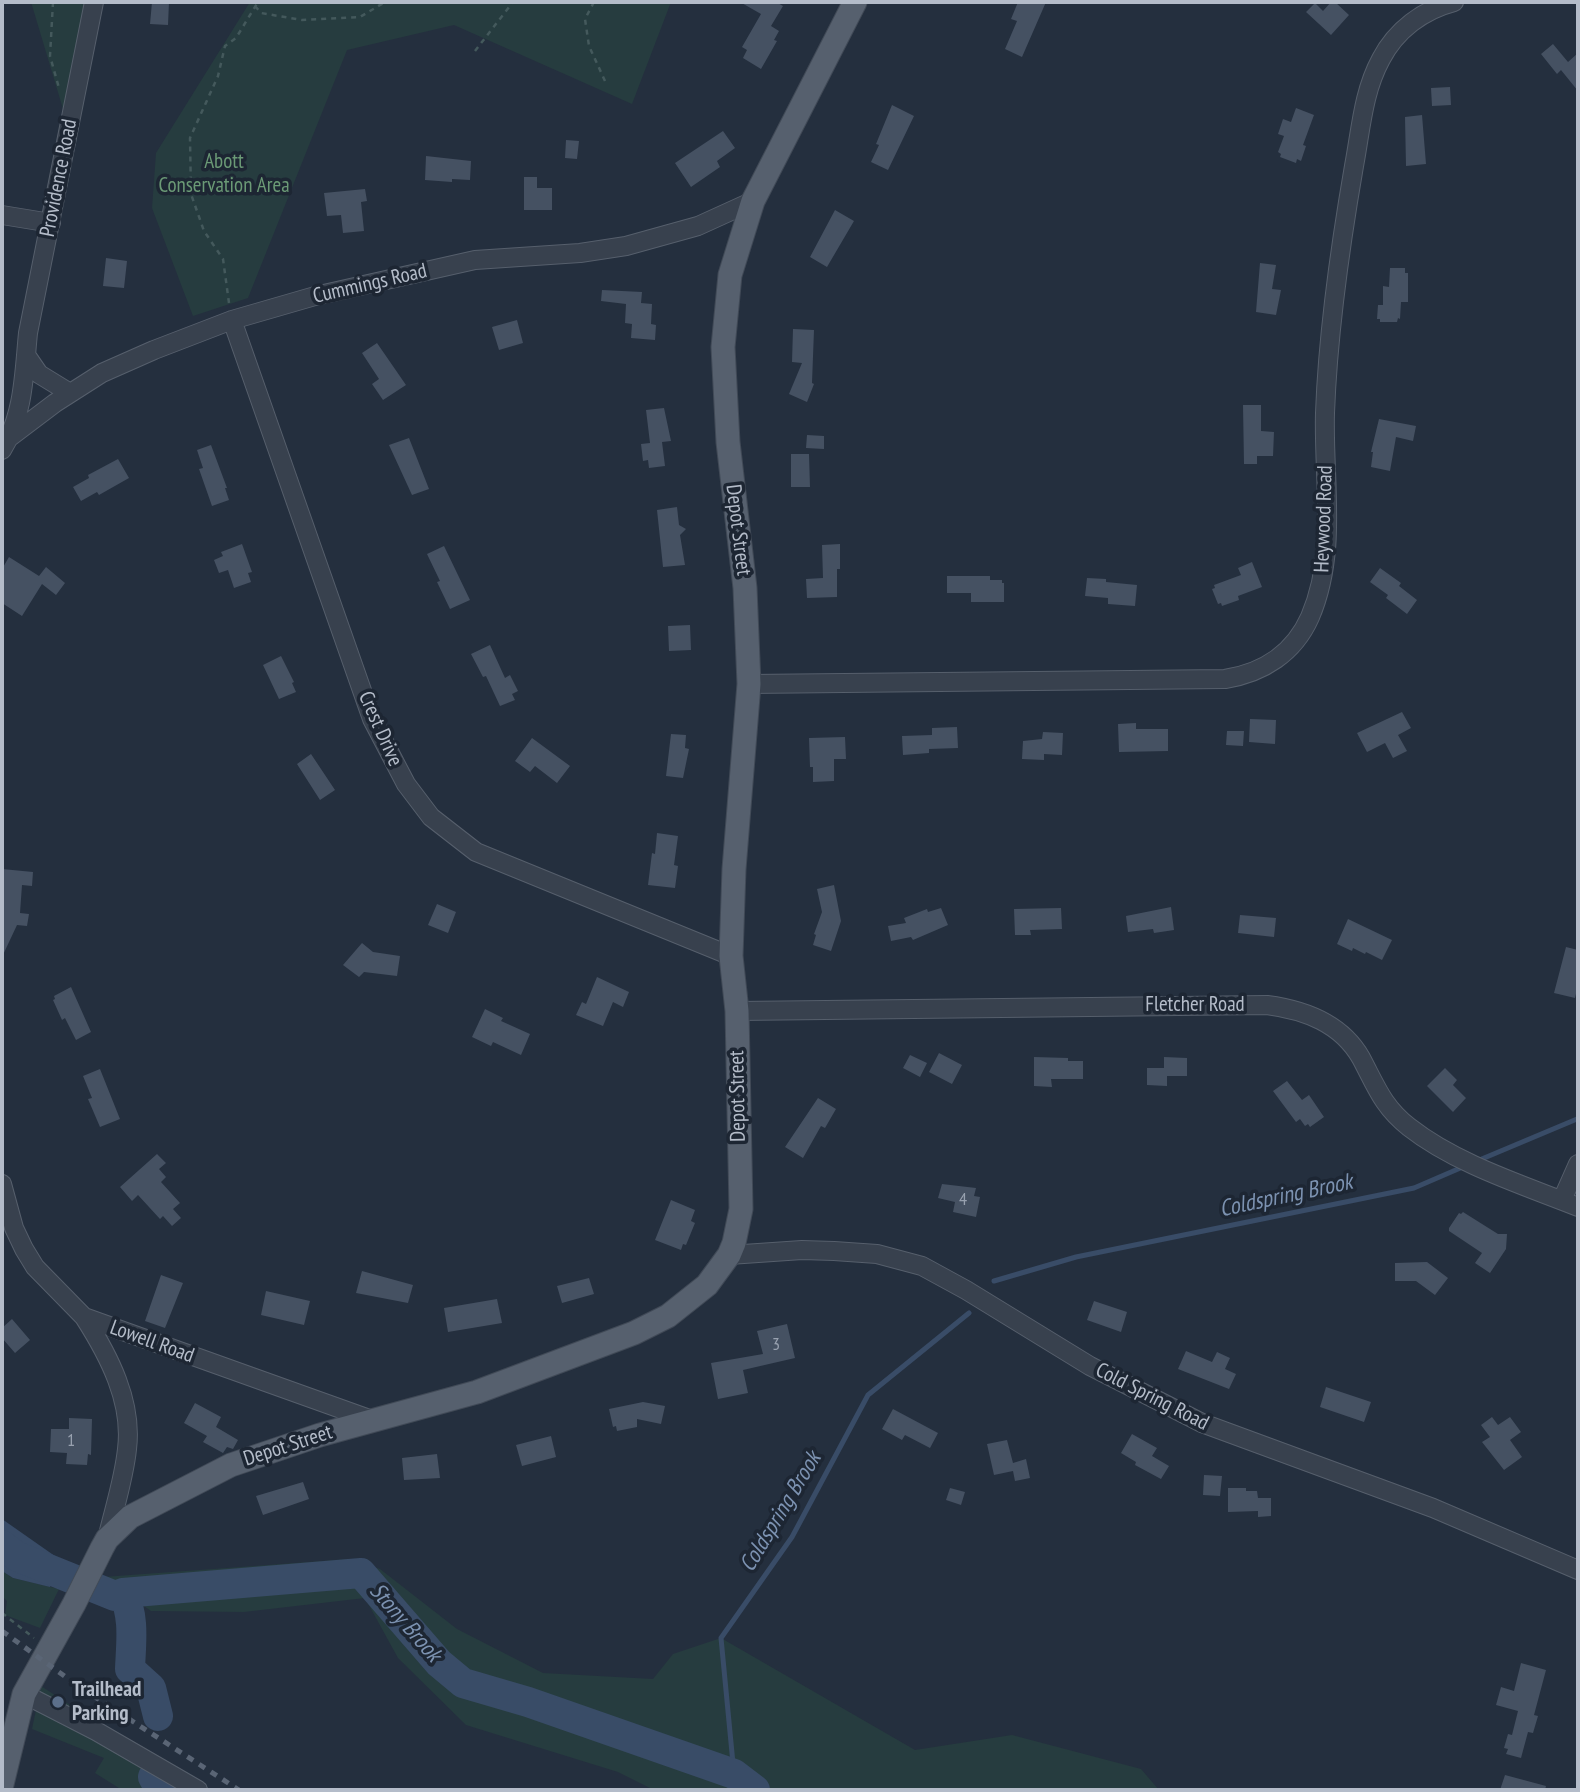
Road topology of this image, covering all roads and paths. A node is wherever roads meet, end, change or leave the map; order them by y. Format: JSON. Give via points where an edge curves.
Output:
{"nodes":[{"id":1,"x":53,"y":2,"type":"edge"},
{"id":2,"x":94,"y":2,"type":"edge"},
{"id":3,"x":258,"y":2,"type":"edge"},
{"id":4,"x":385,"y":2,"type":"edge"},
{"id":5,"x":513,"y":2,"type":"edge"},
{"id":6,"x":594,"y":2,"type":"edge"},
{"id":7,"x":855,"y":2,"type":"edge"},
{"id":8,"x":1454,"y":2,"type":"edge"},
{"id":9,"x":255,"y":6,"type":"junction"},
{"id":10,"x":475,"y":51,"type":"dead end"},
{"id":11,"x":605,"y":81,"type":"dead end"},
{"id":12,"x":60,"y":93,"type":"dead end"},
{"id":13,"x":753,"y":201,"type":"junction"},
{"id":14,"x":2,"y":215,"type":"edge"},
{"id":15,"x":51,"y":223,"type":"junction"},
{"id":16,"x":232,"y":320,"type":"junction"},
{"id":17,"x":26,"y":355,"type":"junction"},
{"id":18,"x":70,"y":393,"type":"junction"},
{"id":19,"x":6,"y":443,"type":"edge"},
{"id":20,"x":749,"y":684,"type":"junction"},
{"id":21,"x":731,"y":956,"type":"junction"},
{"id":22,"x":737,"y":1012,"type":"junction"},
{"id":23,"x":1578,"y":1164,"type":"edge"},
{"id":24,"x":2,"y":1184,"type":"edge"},
{"id":25,"x":1570,"y":1204,"type":"edge"},
{"id":26,"x":729,"y":1255,"type":"junction"},
{"id":27,"x":84,"y":1317,"type":"junction"},
{"id":28,"x":372,"y":1420,"type":"junction"},
{"id":29,"x":107,"y":1539,"type":"junction"},
{"id":30,"x":1578,"y":1570,"type":"edge"},
{"id":31,"x":2,"y":1613,"type":"edge"},
{"id":32,"x":49,"y":1648,"type":"junction"},
{"id":33,"x":24,"y":1694,"type":"junction"},
{"id":34,"x":2,"y":1736,"type":"edge"},
{"id":35,"x":2,"y":1784,"type":"edge"},
{"id":36,"x":198,"y":1790,"type":"edge"}],
"edges":[{"from":1,"to":12,"type":"path","via":[[50,56]]},
{"from":2,"to":15,"type":"street","name":"Providence Road"},
{"from":3,"to":9,"type":"path"},
{"from":4,"to":9,"type":"path","via":[[360,17],[302,20],[261,13]]},
{"from":5,"to":10,"type":"path"},
{"from":6,"to":11,"type":"path","via":[[585,19],[589,47]]},
{"from":7,"to":13,"type":"main road","name":"Depot Street"},
{"from":8,"to":20,"type":"street","name":"Heywood Road","via":[[1425,13],[1399,32],[1381,57],[1363,108],[1329,347],[1324,568],[1309,619],[1284,654],[1256,671],[1224,679]]},
{"from":9,"to":16,"type":"path","via":[[236,38],[225,46],[218,76],[190,138],[191,194],[204,231],[223,259]]},
{"from":13,"to":16,"type":"street","name":"Cummings Road","via":[[698,226],[626,246],[475,260]]},
{"from":13,"to":20,"type":"main road","name":"Depot Street","via":[[730,275],[723,347]]},
{"from":14,"to":15,"type":"street"},
{"from":15,"to":17,"type":"street","name":"Providence Road"},
{"from":16,"to":18,"type":"street","name":"Cummings Road","via":[[153,350]]},
{"from":16,"to":21,"type":"street","name":"Crest Drive","via":[[372,719],[405,784],[431,817],[476,852]]},
{"from":17,"to":18,"type":"street","via":[[39,373]]},
{"from":17,"to":19,"type":"street","name":"Providence Road","via":[[17,416]]},
{"from":18,"to":19,"type":"street","name":"Cummings Road"},
{"from":20,"to":21,"type":"main road","name":"Depot Street"},
{"from":21,"to":22,"type":"main road","name":"Depot Street"},
{"from":22,"to":25,"type":"street","name":"Fletcher Road","via":[[1268,1005],[1294,1009],[1343,1035],[1383,1100],[1410,1128],[1455,1156]]},
{"from":22,"to":26,"type":"main road","name":"Depot Street","via":[[741,1209]]},
{"from":23,"to":25,"type":"street"},
{"from":24,"to":27,"type":"street","name":"Lowell Road","via":[[14,1228],[35,1267]]},
{"from":26,"to":28,"type":"main road","name":"Depot Street","via":[[707,1285],[668,1316],[635,1334],[477,1392]]},
{"from":26,"to":30,"type":"street","name":"Cold Spring Road","via":[[834,1251],[877,1254],[922,1266],[1090,1366],[1202,1423],[1433,1508]]},
{"from":27,"to":28,"type":"street","name":"Lowell Road"},
{"from":27,"to":29,"type":"street","via":[[115,1374],[127,1419],[127,1454]]},
{"from":28,"to":29,"type":"main road","name":"Depot Street","via":[[231,1465],[140,1511]]},
{"from":29,"to":32,"type":"main road","name":"Depot Street"},
{"from":31,"to":32,"type":"path"},
{"from":32,"to":33,"type":"main road","name":"Depot Street"},
{"from":33,"to":34,"type":"main road"},
{"from":33,"to":35,"type":"main road","name":"Depot Street"},
{"from":33,"to":36,"type":"street"}]}
